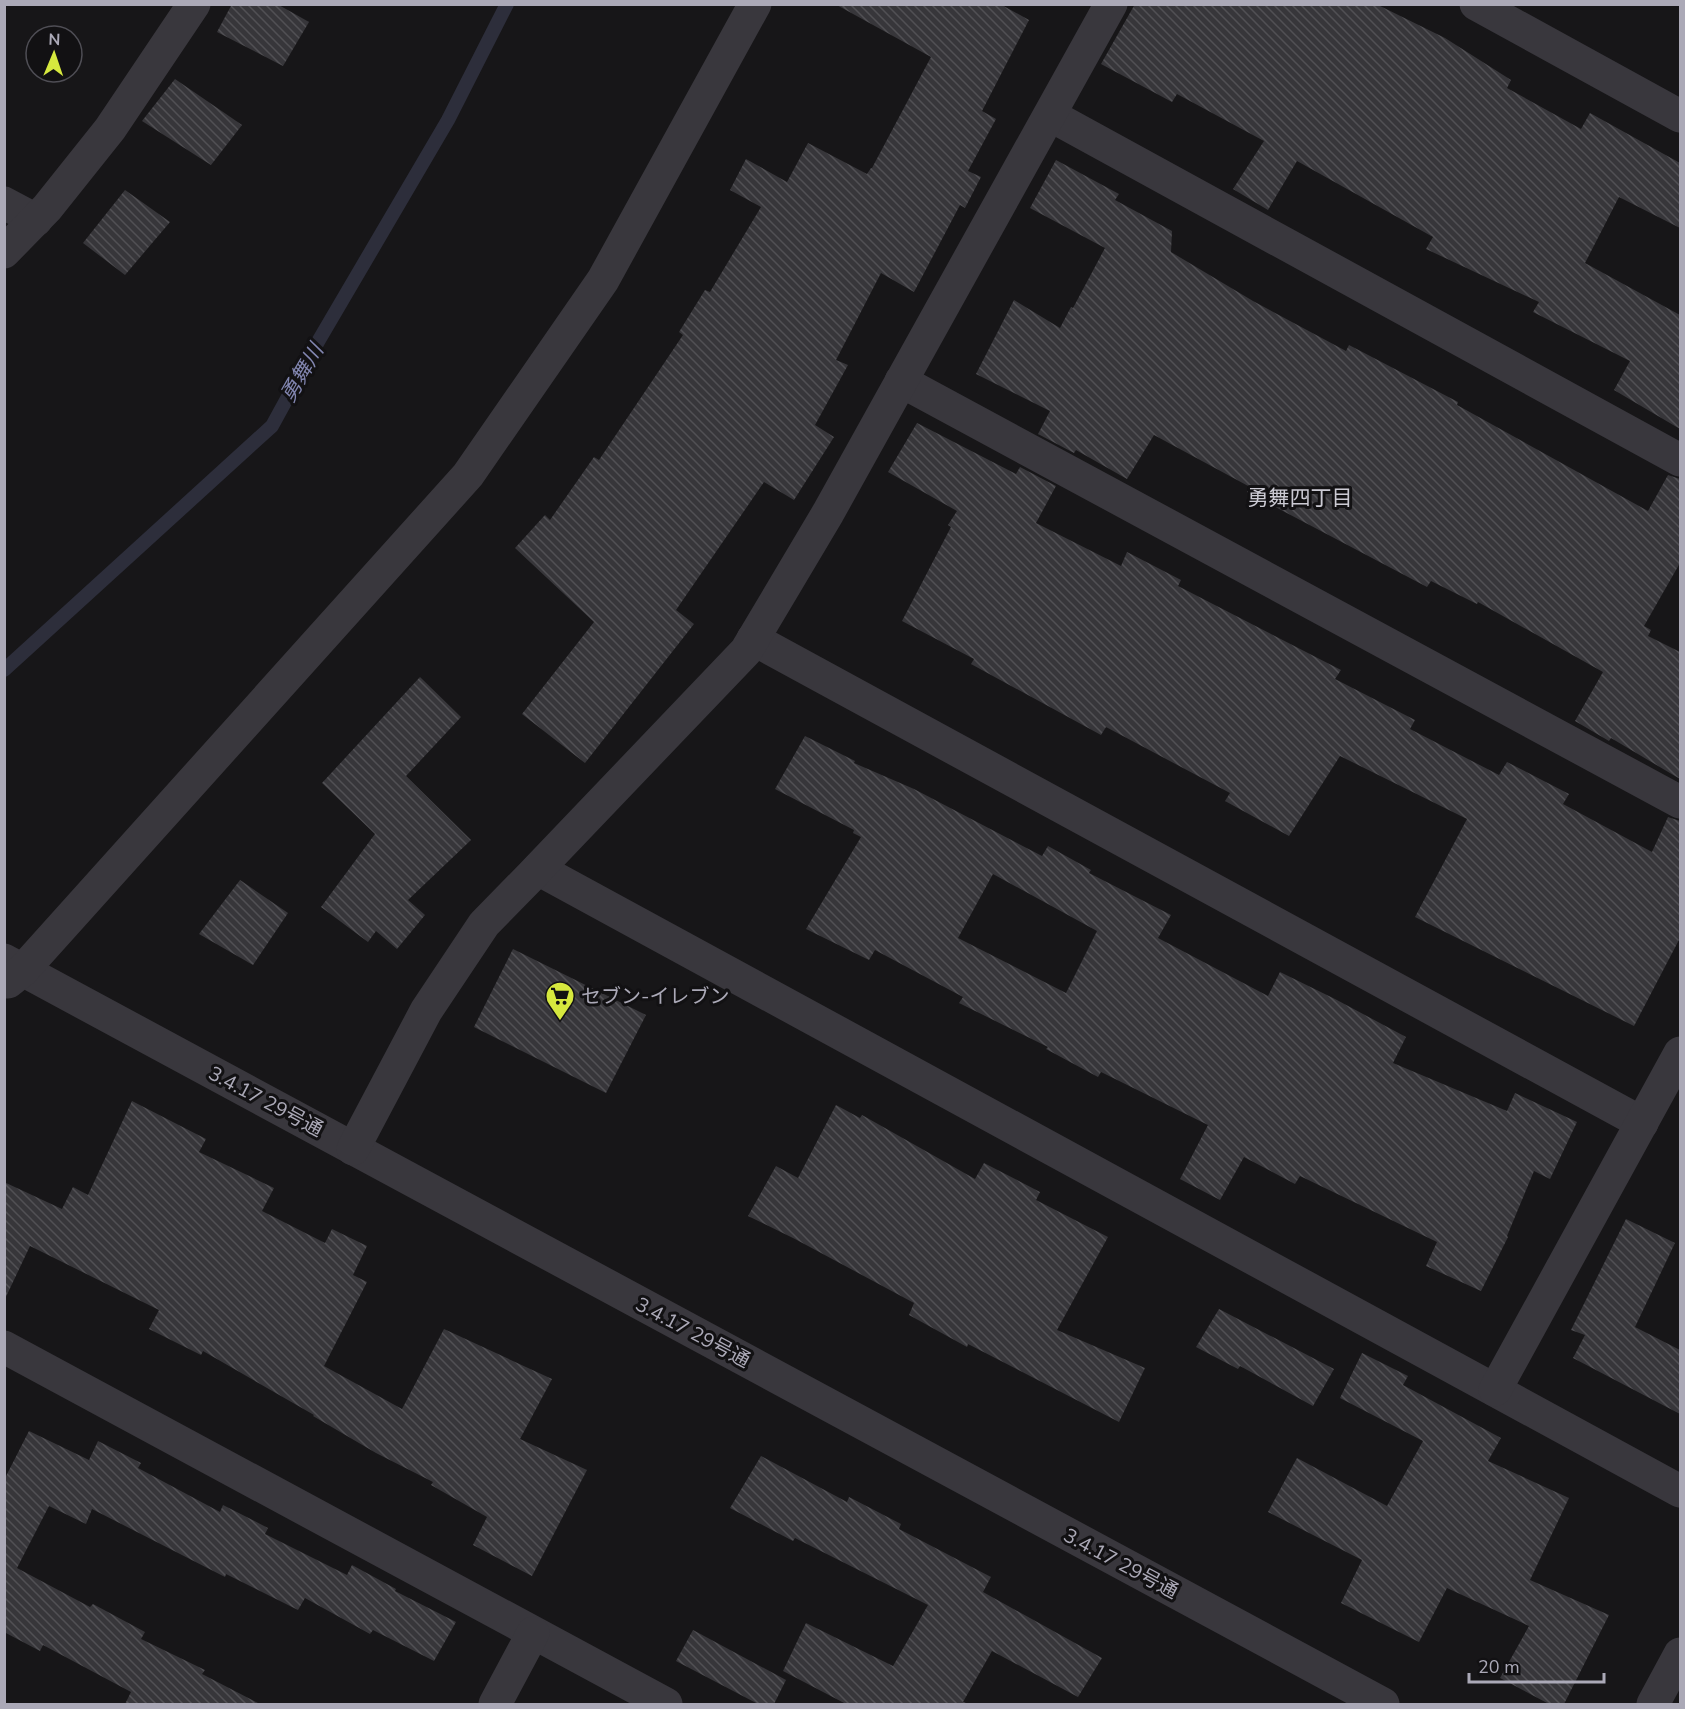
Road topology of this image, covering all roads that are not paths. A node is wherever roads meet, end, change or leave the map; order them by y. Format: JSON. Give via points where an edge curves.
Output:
{"nodes":[{"id":1,"x":194,"y":4,"type":"edge"},
{"id":2,"x":755,"y":4,"type":"edge"},
{"id":3,"x":1111,"y":4,"type":"edge"},
{"id":4,"x":1476,"y":4,"type":"edge"},
{"id":5,"x":1050,"y":115,"type":"junction"},
{"id":6,"x":1680,"y":116,"type":"edge"},
{"id":7,"x":4,"y":203,"type":"edge"},
{"id":8,"x":36,"y":220,"type":"junction"},
{"id":9,"x":4,"y":252,"type":"edge"},
{"id":10,"x":901,"y":381,"type":"junction"},
{"id":11,"x":1680,"y":460,"type":"edge"},
{"id":12,"x":753,"y":639,"type":"junction"},
{"id":13,"x":1680,"y":802,"type":"edge"},
{"id":14,"x":538,"y":869,"type":"junction"},
{"id":15,"x":11,"y":972,"type":"edge"},
{"id":16,"x":1680,"y":1053,"type":"edge"},
{"id":17,"x":1642,"y":1123,"type":"junction"},
{"id":18,"x":353,"y":1149,"type":"junction"},
{"id":19,"x":4,"y":1347,"type":"edge"},
{"id":20,"x":1495,"y":1390,"type":"junction"},
{"id":21,"x":1680,"y":1491,"type":"edge"},
{"id":22,"x":533,"y":1633,"type":"junction"},
{"id":23,"x":1680,"y":1654,"type":"edge"},
{"id":24,"x":495,"y":1704,"type":"edge"},
{"id":25,"x":666,"y":1704,"type":"edge"},
{"id":26,"x":1383,"y":1704,"type":"edge"},
{"id":27,"x":1653,"y":1704,"type":"edge"}],
"edges":[{"from":1,"to":8,"type":"street","via":[[110,129]]},
{"from":2,"to":15,"type":"street","via":[[603,280],[468,476]]},
{"from":3,"to":5,"type":"street"},
{"from":4,"to":6,"type":"street"},
{"from":5,"to":10,"type":"street"},
{"from":5,"to":11,"type":"street"},
{"from":7,"to":8,"type":"street"},
{"from":8,"to":9,"type":"street"},
{"from":10,"to":12,"type":"street"},
{"from":10,"to":13,"type":"street"},
{"from":12,"to":14,"type":"street","via":[[746,651]]},
{"from":12,"to":17,"type":"street"},
{"from":14,"to":18,"type":"street","via":[[484,924],[426,1011]]},
{"from":14,"to":20,"type":"street"},
{"from":15,"to":18,"type":"street","name":"3.4.17 29号通"},
{"from":16,"to":17,"type":"street"},
{"from":17,"to":20,"type":"street"},
{"from":18,"to":26,"type":"street","name":"3.4.17 29号通"},
{"from":19,"to":22,"type":"street"},
{"from":20,"to":21,"type":"street"},
{"from":22,"to":24,"type":"street"},
{"from":22,"to":25,"type":"street"},
{"from":23,"to":27,"type":"street"}]}
